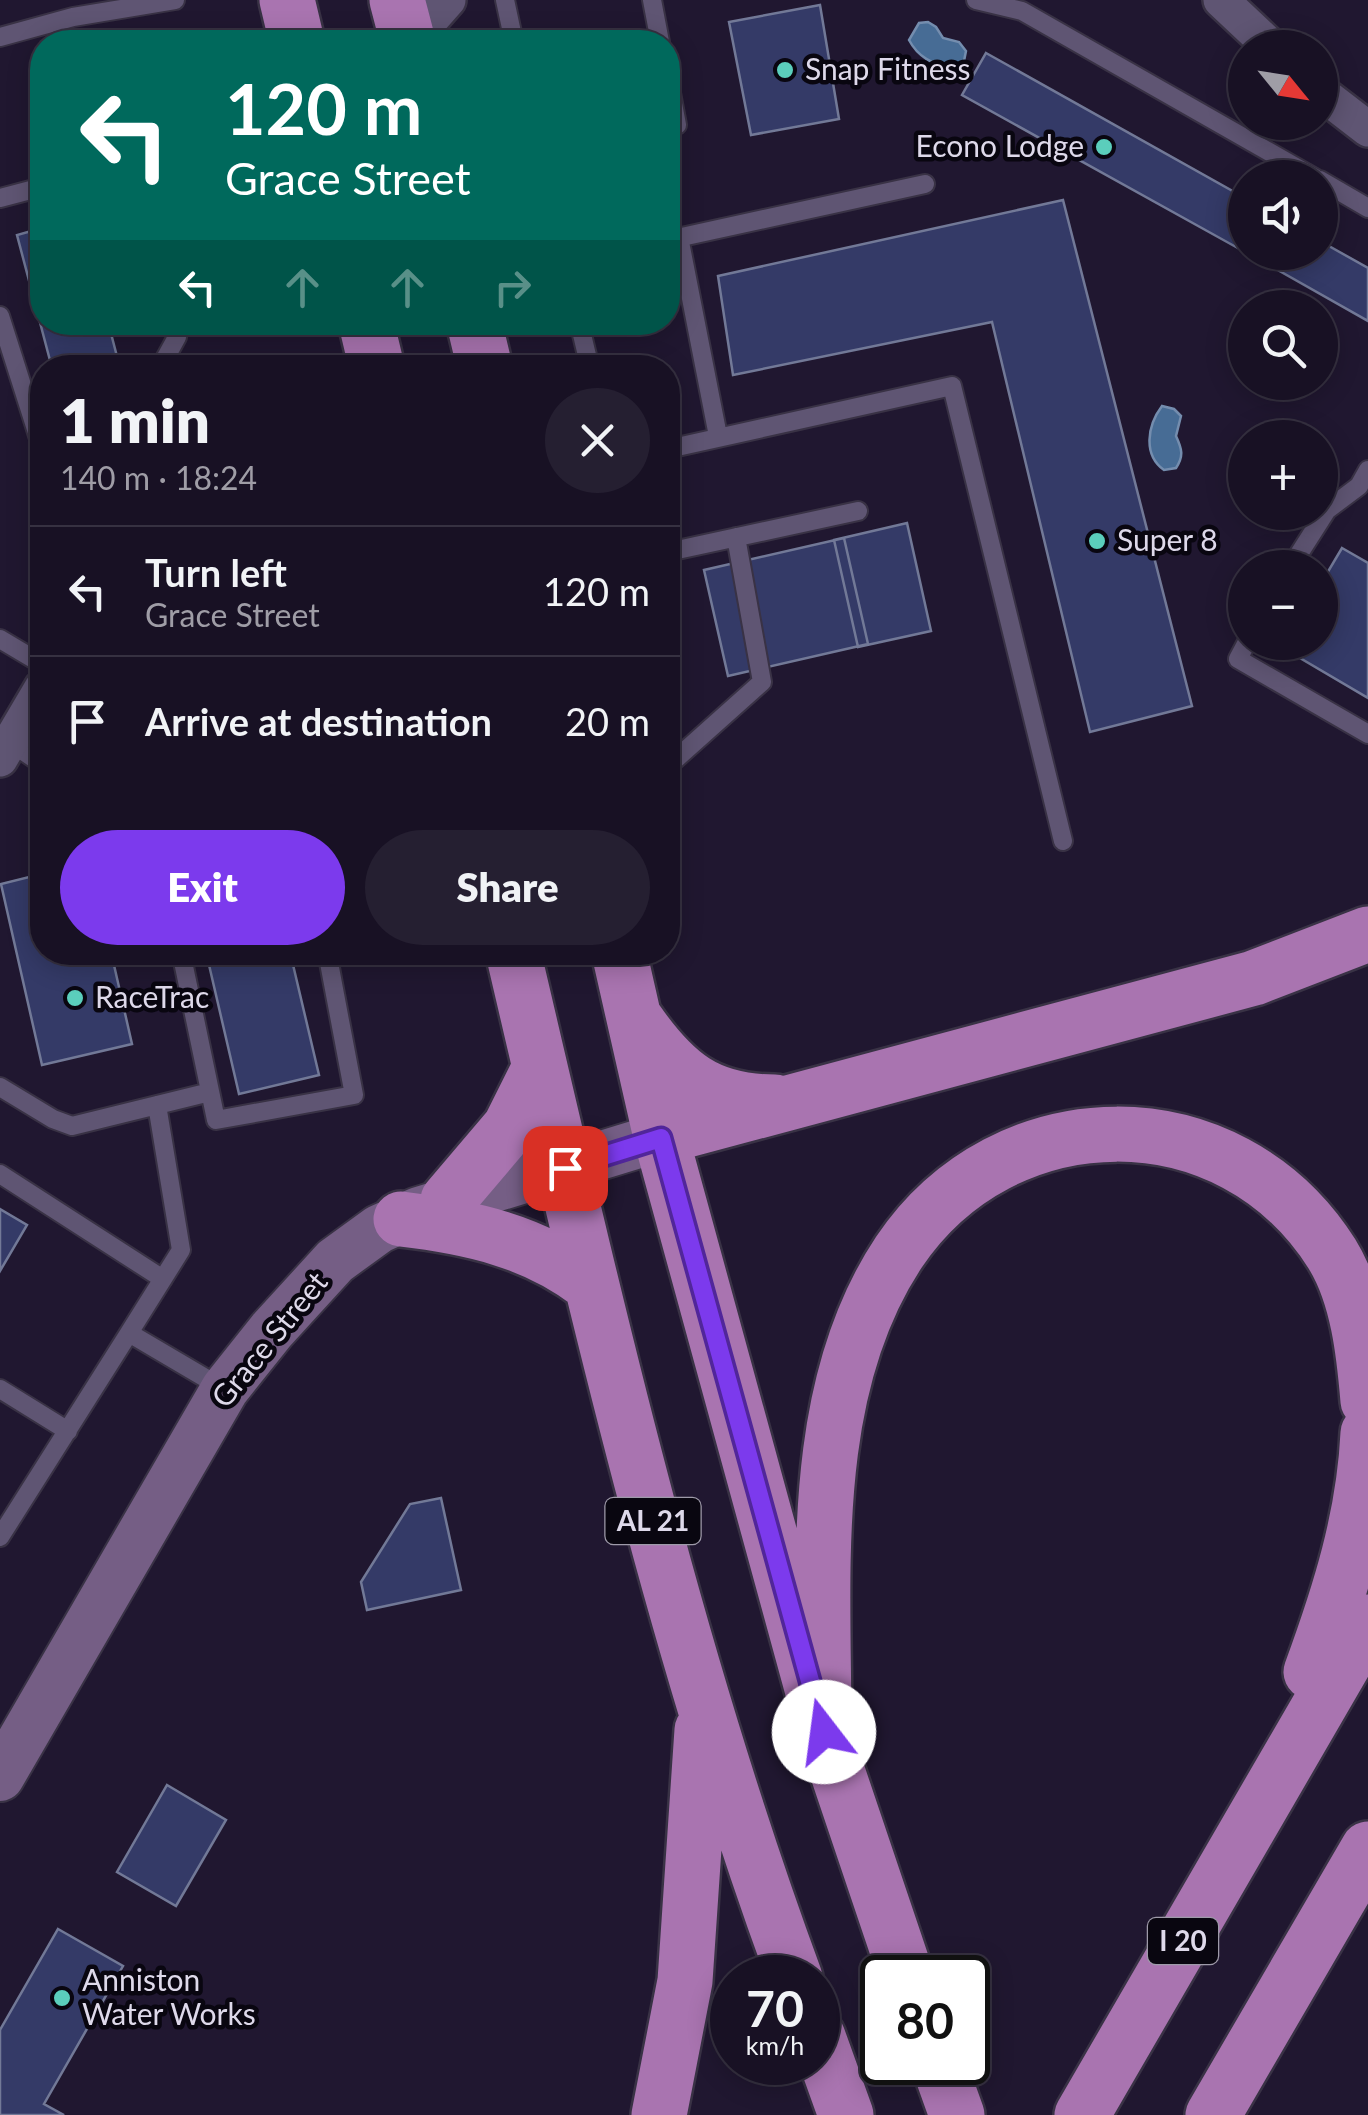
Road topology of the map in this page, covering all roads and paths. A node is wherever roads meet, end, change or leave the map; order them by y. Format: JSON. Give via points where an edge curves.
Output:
{"nodes":[{"id":1,"x":176,"y":0,"type":"edge"},
{"id":2,"x":287,"y":0,"type":"edge"},
{"id":3,"x":397,"y":0,"type":"edge"},
{"id":4,"x":448,"y":0,"type":"edge"},
{"id":5,"x":505,"y":0,"type":"edge"},
{"id":6,"x":652,"y":0,"type":"edge"},
{"id":7,"x":976,"y":0,"type":"edge"},
{"id":8,"x":1220,"y":0,"type":"edge"},
{"id":9,"x":87,"y":7,"type":"edge"},
{"id":10,"x":294,"y":30,"type":"edge"},
{"id":11,"x":406,"y":30,"type":"edge"},
{"id":12,"x":421,"y":30,"type":"edge"},
{"id":13,"x":511,"y":30,"type":"edge"},
{"id":14,"x":658,"y":30,"type":"edge"},
{"id":15,"x":1252,"y":30,"type":"edge"},
{"id":16,"x":0,"y":38,"type":"edge"},
{"id":17,"x":1338,"y":106,"type":"edge"},
{"id":18,"x":1368,"y":129,"type":"edge"},
{"id":19,"x":1284,"y":160,"type":"edge"},
{"id":20,"x":925,"y":184,"type":"dead end"},
{"id":21,"x":30,"y":190,"type":"edge"},
{"id":22,"x":1338,"y":191,"type":"edge"},
{"id":23,"x":0,"y":198,"type":"edge"},
{"id":24,"x":1368,"y":208,"type":"edge"},
{"id":25,"x":680,"y":236,"type":"edge"},
{"id":26,"x":680,"y":269,"type":"edge"},
{"id":27,"x":0,"y":316,"type":"edge"},
{"id":28,"x":30,"y":410,"type":"edge"},
{"id":29,"x":718,"y":436,"type":"junction"},
{"id":30,"x":680,"y":445,"type":"edge"},
{"id":31,"x":1365,"y":483,"type":"edge"},
{"id":32,"x":858,"y":510,"type":"dead end"},
{"id":33,"x":736,"y":537,"type":"junction"},
{"id":34,"x":680,"y":549,"type":"edge"},
{"id":35,"x":1302,"y":550,"type":"edge"},
{"id":36,"x":0,"y":639,"type":"edge"},
{"id":37,"x":30,"y":657,"type":"edge"},
{"id":38,"x":1240,"y":660,"type":"edge"},
{"id":39,"x":30,"y":708,"type":"edge"},
{"id":40,"x":1368,"y":734,"type":"edge"},
{"id":41,"x":5,"y":751,"type":"edge"},
{"id":42,"x":680,"y":755,"type":"edge"},
{"id":43,"x":30,"y":760,"type":"edge"},
{"id":44,"x":1063,"y":841,"type":"dead end"},
{"id":45,"x":1368,"y":934,"type":"edge"},
{"id":46,"x":184,"y":965,"type":"edge"},
{"id":47,"x":329,"y":965,"type":"edge"},
{"id":48,"x":516,"y":965,"type":"edge"},
{"id":49,"x":622,"y":965,"type":"edge"},
{"id":50,"x":634,"y":1018,"type":"junction"},
{"id":51,"x":540,"y":1068,"type":"junction"},
{"id":52,"x":0,"y":1087,"type":"edge"},
{"id":53,"x":210,"y":1092,"type":"junction"},
{"id":54,"x":798,"y":1102,"type":"junction"},
{"id":55,"x":157,"y":1105,"type":"junction"},
{"id":56,"x":661,"y":1138,"type":"junction"},
{"id":57,"x":565,"y":1168,"type":"junction"},
{"id":58,"x":0,"y":1174,"type":"edge"},
{"id":59,"x":424,"y":1210,"type":"junction"},
{"id":60,"x":163,"y":1279,"type":"junction"},
{"id":61,"x":590,"y":1284,"type":"junction"},
{"id":62,"x":129,"y":1333,"type":"junction"},
{"id":63,"x":0,"y":1389,"type":"edge"},
{"id":64,"x":225,"y":1390,"type":"junction"},
{"id":65,"x":1368,"y":1400,"type":"edge"},
{"id":66,"x":68,"y":1431,"type":"junction"},
{"id":67,"x":1368,"y":1433,"type":"edge"},
{"id":68,"x":0,"y":1537,"type":"edge"},
{"id":69,"x":1368,"y":1622,"type":"edge"},
{"id":70,"x":704,"y":1702,"type":"junction"},
{"id":71,"x":824,"y":1732,"type":"junction"},
{"id":72,"x":0,"y":1777,"type":"edge"},
{"id":73,"x":1260,"y":1805,"type":"junction"},
{"id":74,"x":1368,"y":1849,"type":"edge"},
{"id":75,"x":788,"y":1955,"type":"edge"},
{"id":76,"x":899,"y":1955,"type":"edge"},
{"id":77,"x":835,"y":2085,"type":"edge"},
{"id":78,"x":946,"y":2085,"type":"edge"},
{"id":79,"x":1094,"y":2096,"type":"edge"},
{"id":80,"x":659,"y":2115,"type":"edge"},
{"id":81,"x":846,"y":2115,"type":"edge"},
{"id":82,"x":957,"y":2115,"type":"edge"},
{"id":83,"x":1212,"y":2115,"type":"edge"}],
"edges":[{"from":1,"to":9,"type":"lane"},
{"from":2,"to":10,"type":"highway"},
{"from":3,"to":11,"type":"highway"},
{"from":4,"to":12,"type":"street"},
{"from":5,"to":13,"type":"lane"},
{"from":6,"to":14,"type":"lane"},
{"from":7,"to":19,"type":"lane","via":[[1022,11]]},
{"from":8,"to":15,"type":"street"},
{"from":9,"to":16,"type":"lane"},
{"from":17,"to":18,"type":"street"},
{"from":20,"to":25,"type":"lane"},
{"from":21,"to":23,"type":"lane"},
{"from":22,"to":24,"type":"lane"},
{"from":26,"to":29,"type":"lane"},
{"from":27,"to":28,"type":"lane"},
{"from":29,"to":30,"type":"lane"},
{"from":29,"to":44,"type":"lane","via":[[952,386]]},
{"from":31,"to":35,"type":"lane","via":[[1328,510]]},
{"from":32,"to":33,"type":"lane"},
{"from":33,"to":34,"type":"lane"},
{"from":33,"to":42,"type":"lane","via":[[762,682]]},
{"from":36,"to":37,"type":"lane"},
{"from":38,"to":40,"type":"lane"},
{"from":39,"to":41,"type":"street"},
{"from":41,"to":43,"type":"lane"},
{"from":45,"to":54,"type":"highway","via":[[1254,978]]},
{"from":46,"to":53,"type":"lane"},
{"from":47,"to":53,"type":"lane","via":[[354,1095],[216,1120]]},
{"from":48,"to":51,"type":"highway","number":"AL 21"},
{"from":49,"to":50,"type":"highway"},
{"from":50,"to":54,"type":"highway","via":[[667,1060],[701,1088],[753,1102]]},
{"from":50,"to":56,"type":"highway"},
{"from":51,"to":57,"type":"highway","number":"AL 21"},
{"from":51,"to":59,"type":"highway","via":[[510,1128]]},
{"from":52,"to":55,"type":"lane","via":[[72,1126]]},
{"from":53,"to":55,"type":"lane"},
{"from":54,"to":56,"type":"highway"},
{"from":55,"to":60,"type":"lane","via":[[181,1250]]},
{"from":56,"to":57,"type":"street","name":"Grace Street"},
{"from":56,"to":71,"type":"highway"},
{"from":57,"to":59,"type":"street","name":"Grace Street"},
{"from":57,"to":61,"type":"highway","number":"AL 21"},
{"from":58,"to":60,"type":"lane"},
{"from":59,"to":61,"type":"highway","via":[[508,1240]]},
{"from":59,"to":64,"type":"street","name":"Grace Street","via":[[334,1261]]},
{"from":60,"to":62,"type":"lane"},
{"from":61,"to":70,"type":"highway","number":"AL 21"},
{"from":62,"to":64,"type":"lane"},
{"from":62,"to":66,"type":"lane"},
{"from":63,"to":66,"type":"lane"},
{"from":64,"to":72,"type":"street","name":"Grace Street"},
{"from":65,"to":71,"type":"highway","via":[[1357,1323],[1334,1258],[1308,1222],[1237,1165],[1193,1146],[1101,1132],[1053,1140],[959,1186],[898,1254],[848,1365],[825,1502]]},
{"from":66,"to":68,"type":"lane"},
{"from":67,"to":73,"type":"highway","via":[[1359,1525]]},
{"from":69,"to":73,"type":"highway","number":"I 20"},
{"from":70,"to":75,"type":"highway","number":"AL 21"},
{"from":70,"to":80,"type":"highway","via":[[685,1980]]},
{"from":71,"to":76,"type":"highway"},
{"from":73,"to":79,"type":"highway","number":"I 20"},
{"from":74,"to":83,"type":"highway"},
{"from":77,"to":81,"type":"highway"},
{"from":78,"to":82,"type":"highway"}]}
